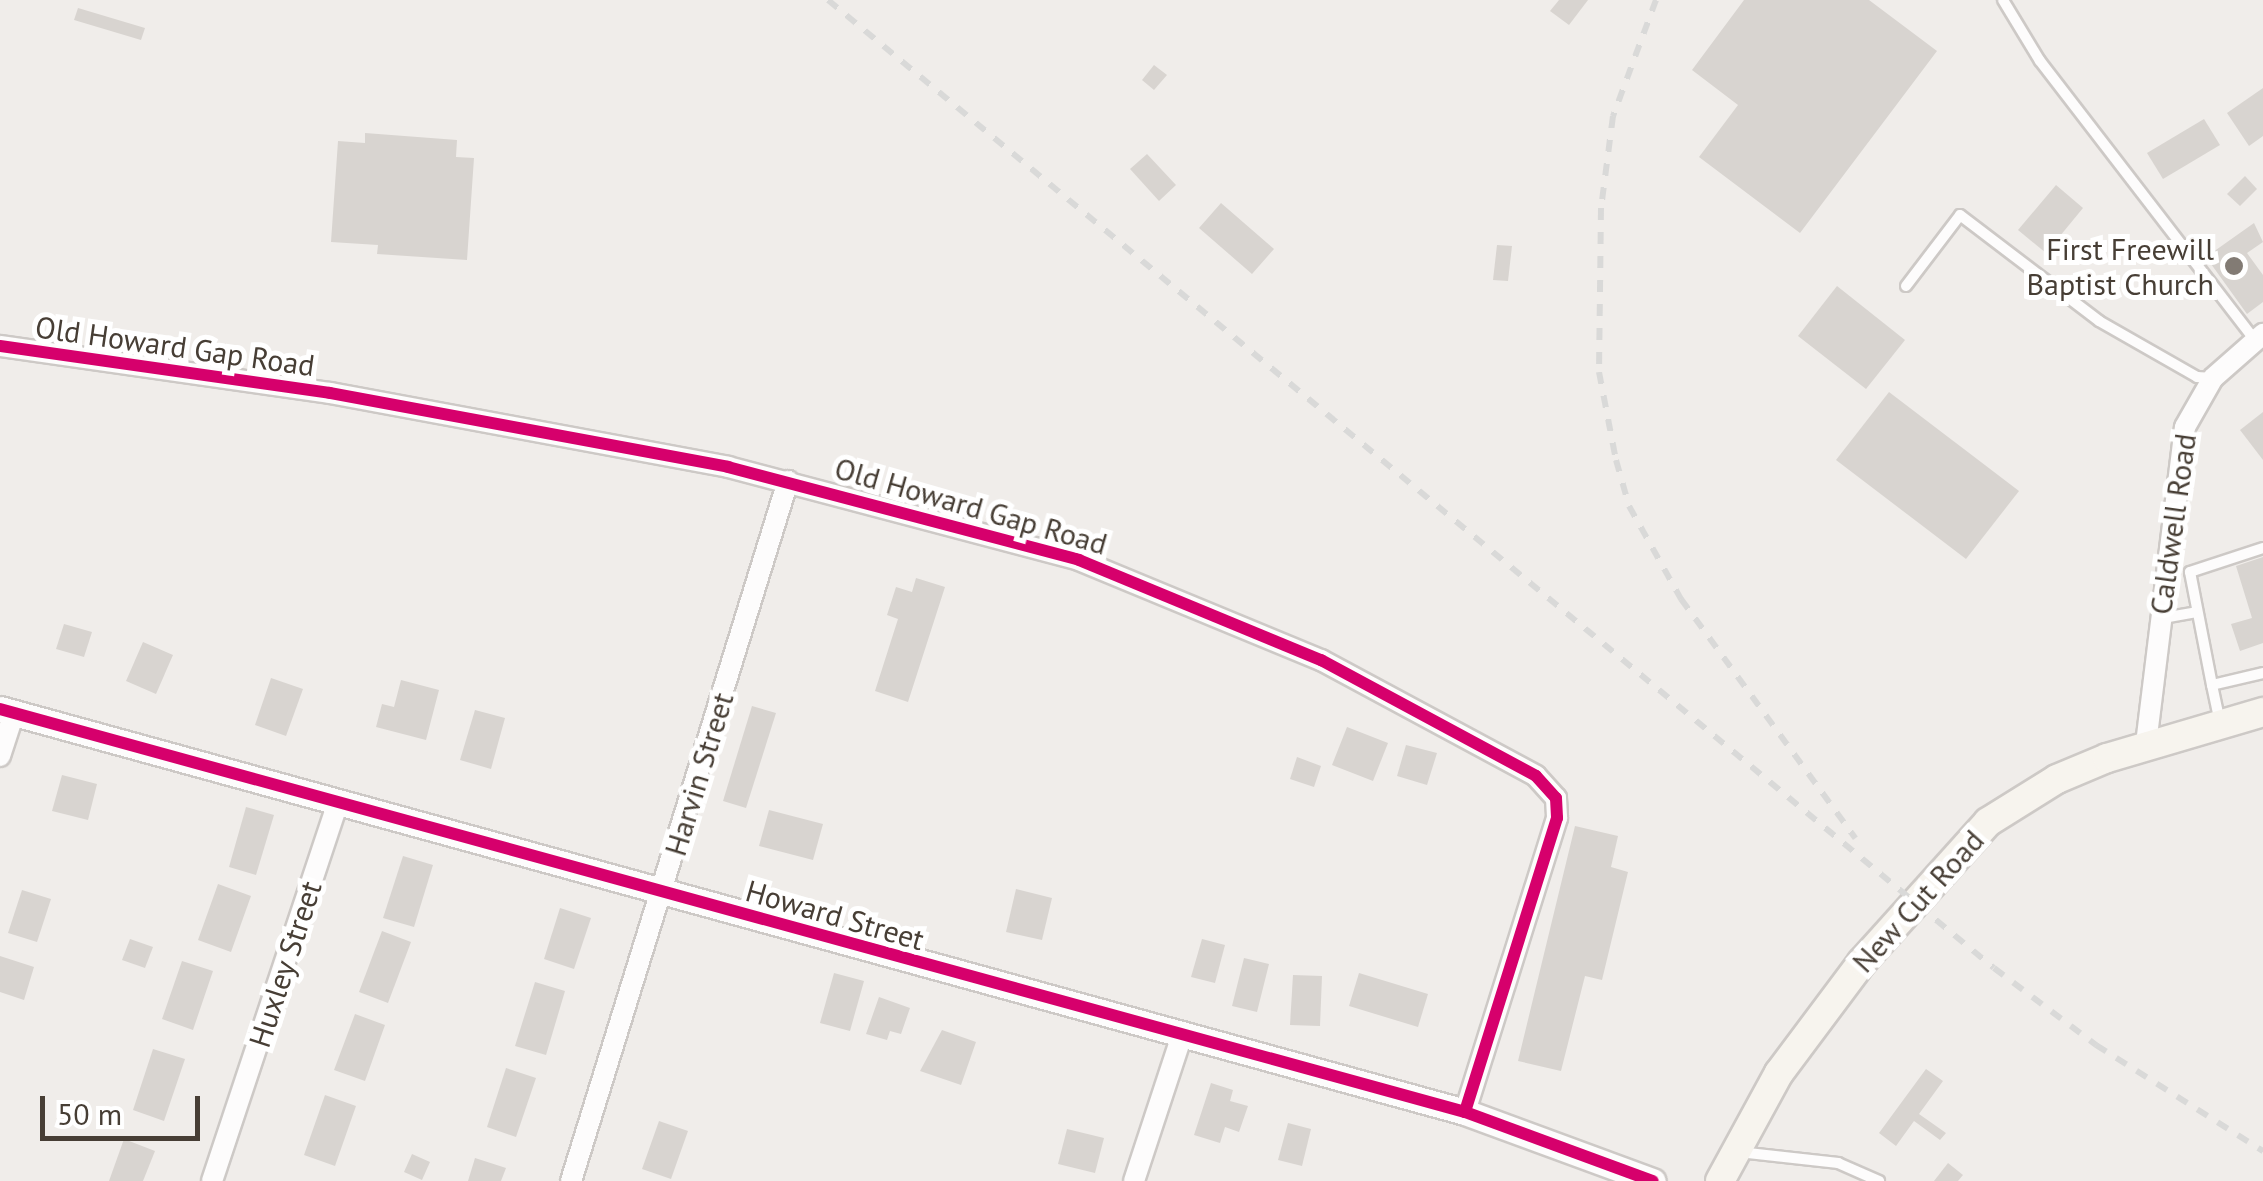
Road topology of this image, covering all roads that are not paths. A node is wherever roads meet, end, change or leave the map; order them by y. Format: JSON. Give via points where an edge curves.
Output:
{"nodes":[{"id":1,"x":2004,"y":0,"type":"edge"},
{"id":2,"x":1906,"y":286,"type":"dead end"},
{"id":3,"x":2259,"y":337,"type":"edge"},
{"id":4,"x":0,"y":346,"type":"edge"},
{"id":5,"x":2213,"y":378,"type":"junction"},
{"id":6,"x":788,"y":481,"type":"junction"},
{"id":7,"x":2263,"y":548,"type":"edge"},
{"id":8,"x":2196,"y":612,"type":"junction"},
{"id":9,"x":2160,"y":619,"type":"junction"},
{"id":10,"x":2263,"y":673,"type":"edge"},
{"id":11,"x":2212,"y":685,"type":"junction"},
{"id":12,"x":7,"y":710,"type":"edge"},
{"id":13,"x":2263,"y":712,"type":"edge"},
{"id":14,"x":2220,"y":722,"type":"junction"},
{"id":15,"x":2146,"y":744,"type":"junction"},
{"id":16,"x":0,"y":756,"type":"edge"},
{"id":17,"x":338,"y":803,"type":"junction"},
{"id":18,"x":663,"y":893,"type":"junction"},
{"id":19,"x":1180,"y":1038,"type":"junction"},
{"id":20,"x":1466,"y":1112,"type":"junction"},
{"id":21,"x":1733,"y":1151,"type":"junction"},
{"id":22,"x":212,"y":1181,"type":"edge"},
{"id":23,"x":571,"y":1181,"type":"edge"},
{"id":24,"x":1134,"y":1181,"type":"edge"},
{"id":25,"x":1654,"y":1181,"type":"edge"},
{"id":26,"x":1720,"y":1181,"type":"edge"},
{"id":27,"x":1880,"y":1181,"type":"edge"}],
"edges":[{"from":1,"to":3,"type":"lane","via":[[2040,61]]},
{"from":2,"to":5,"type":"lane","via":[[1960,214],[2099,322],[2197,376]]},
{"from":3,"to":5,"type":"street","name":"Caldwell Road"},
{"from":4,"to":6,"type":"street","name":"Old Howard Gap Road","via":[[528,427]]},
{"from":5,"to":9,"type":"street","name":"Caldwell Road","via":[[2185,427]]},
{"from":6,"to":18,"type":"street","name":"Harvin Street"},
{"from":6,"to":20,"type":"street","name":"Old Howard Gap Road","via":[[1158,588],[1322,660],[1545,782],[1558,818]]},
{"from":7,"to":8,"type":"lane","via":[[2190,572]]},
{"from":8,"to":9,"type":"lane"},
{"from":8,"to":11,"type":"lane"},
{"from":9,"to":15,"type":"street","name":"Caldwell Road"},
{"from":10,"to":11,"type":"lane"},
{"from":11,"to":14,"type":"lane"},
{"from":12,"to":16,"type":"street"},
{"from":12,"to":17,"type":"street","name":"Howard Street"},
{"from":13,"to":14,"type":"main road","name":"New Cut Road"},
{"from":14,"to":15,"type":"main road","name":"New Cut Road"},
{"from":15,"to":21,"type":"main road","name":"New Cut Road","via":[[2056,778],[1958,849],[1779,1073]]},
{"from":17,"to":18,"type":"street","name":"Howard Street"},
{"from":17,"to":22,"type":"street","name":"Huxley Street"},
{"from":18,"to":19,"type":"street","name":"Howard Street"},
{"from":18,"to":23,"type":"street","name":"Harvin Street"},
{"from":19,"to":20,"type":"street","name":"Howard Street"},
{"from":19,"to":24,"type":"street"},
{"from":20,"to":25,"type":"street","name":"Howard Street"},
{"from":21,"to":26,"type":"main road","name":"New Cut Road"},
{"from":21,"to":27,"type":"lane","via":[[1838,1163]]}]}
